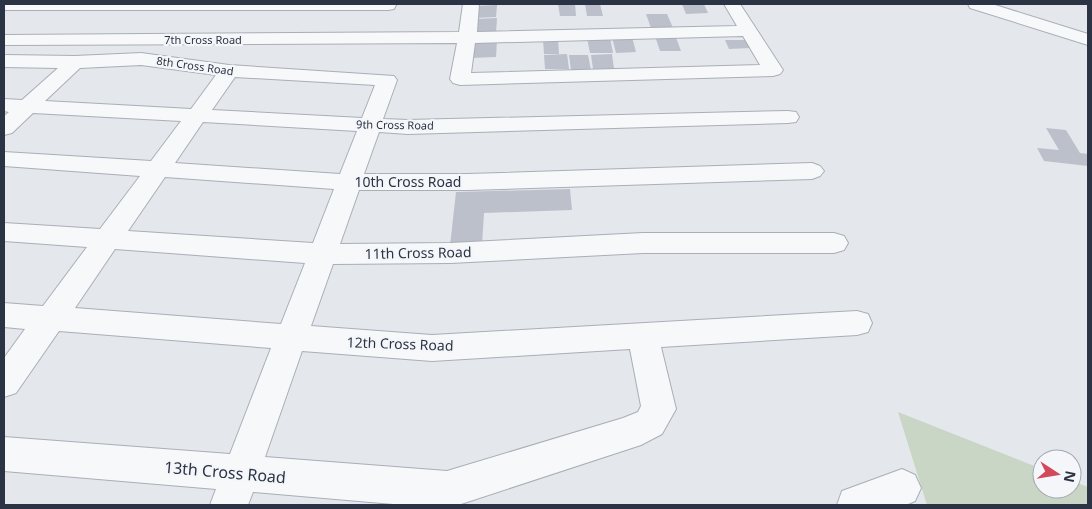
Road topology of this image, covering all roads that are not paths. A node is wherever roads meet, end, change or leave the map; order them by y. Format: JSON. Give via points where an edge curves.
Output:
{"nodes":[{"id":1,"x":471,"y":4,"type":"edge"},
{"id":2,"x":732,"y":4,"type":"edge"},
{"id":3,"x":976,"y":4,"type":"edge"},
{"id":4,"x":4,"y":5,"type":"edge"},
{"id":5,"x":186,"y":5,"type":"edge"},
{"id":6,"x":330,"y":5,"type":"edge"},
{"id":7,"x":388,"y":5,"type":"dead end"},
{"id":8,"x":748,"y":31,"type":"junction"},
{"id":9,"x":467,"y":37,"type":"junction"},
{"id":10,"x":317,"y":39,"type":"junction"},
{"id":11,"x":4,"y":40,"type":"edge"},
{"id":12,"x":157,"y":40,"type":"junction"},
{"id":13,"x":1088,"y":40,"type":"edge"},
{"id":14,"x":141,"y":59,"type":"junction"},
{"id":15,"x":4,"y":61,"type":"edge"},
{"id":16,"x":75,"y":62,"type":"junction"},
{"id":17,"x":229,"y":71,"type":"junction"},
{"id":18,"x":4,"y":106,"type":"edge"},
{"id":19,"x":27,"y":107,"type":"junction"},
{"id":20,"x":197,"y":116,"type":"junction"},
{"id":21,"x":788,"y":117,"type":"dead end"},
{"id":22,"x":370,"y":125,"type":"junction"},
{"id":23,"x":4,"y":128,"type":"edge"},
{"id":24,"x":4,"y":159,"type":"edge"},
{"id":25,"x":159,"y":169,"type":"junction"},
{"id":26,"x":812,"y":171,"type":"dead end"},
{"id":27,"x":349,"y":182,"type":"junction"},
{"id":28,"x":4,"y":232,"type":"edge"},
{"id":29,"x":108,"y":239,"type":"junction"},
{"id":30,"x":834,"y":243,"type":"dead end"},
{"id":31,"x":322,"y":254,"type":"junction"},
{"id":32,"x":4,"y":316,"type":"edge"},
{"id":33,"x":50,"y":319,"type":"junction"},
{"id":34,"x":857,"y":323,"type":"dead end"},
{"id":35,"x":643,"y":335,"type":"junction"},
{"id":36,"x":291,"y":338,"type":"junction"},
{"id":37,"x":4,"y":383,"type":"edge"},
{"id":38,"x":4,"y":454,"type":"edge"},
{"id":39,"x":902,"y":488,"type":"dead end"},
{"id":40,"x":235,"y":489,"type":"edge"},
{"id":41,"x":856,"y":505,"type":"edge"}],
"edges":[{"from":1,"to":9,"type":"street"},
{"from":2,"to":8,"type":"street"},
{"from":3,"to":13,"type":"street"},
{"from":4,"to":5,"type":"street"},
{"from":5,"to":6,"type":"street"},
{"from":5,"to":12,"type":"street"},
{"from":6,"to":7,"type":"street"},
{"from":6,"to":10,"type":"street"},
{"from":8,"to":9,"type":"street","name":"7th Cross Road"},
{"from":8,"to":9,"type":"street","via":[[773,70],[460,79]]},
{"from":9,"to":10,"type":"street","name":"7th Cross Road"},
{"from":10,"to":12,"type":"street","name":"7th Cross Road"},
{"from":11,"to":12,"type":"street","name":"7th Cross Road"},
{"from":12,"to":14,"type":"street"},
{"from":14,"to":16,"type":"street","name":"8th Cross Road"},
{"from":14,"to":17,"type":"street","name":"8th Cross Road"},
{"from":15,"to":16,"type":"street","name":"8th Cross Road"},
{"from":16,"to":19,"type":"street"},
{"from":17,"to":20,"type":"street"},
{"from":17,"to":22,"type":"street","name":"8th Cross Road","via":[[387,80]]},
{"from":18,"to":19,"type":"street","name":"9th Cross Road"},
{"from":19,"to":20,"type":"street","name":"9th Cross Road"},
{"from":19,"to":23,"type":"street"},
{"from":20,"to":22,"type":"street","name":"9th Cross Road"},
{"from":20,"to":25,"type":"street"},
{"from":21,"to":22,"type":"street","name":"9th Cross Road","via":[[408,128]]},
{"from":22,"to":27,"type":"street"},
{"from":24,"to":25,"type":"street","name":"10th Cross Road"},
{"from":25,"to":27,"type":"street","name":"10th Cross Road"},
{"from":25,"to":29,"type":"street"},
{"from":26,"to":27,"type":"street","name":"10th Cross Road","via":[[467,182]]},
{"from":27,"to":31,"type":"street"},
{"from":28,"to":29,"type":"street","name":"11th Cross Road"},
{"from":29,"to":31,"type":"street","name":"11th Cross Road"},
{"from":29,"to":33,"type":"street"},
{"from":30,"to":31,"type":"street","name":"11th Cross Road","via":[[643,243],[450,253]]},
{"from":31,"to":36,"type":"street"},
{"from":32,"to":33,"type":"street","name":"12th Cross Road"},
{"from":33,"to":36,"type":"street","name":"12th Cross Road"},
{"from":33,"to":37,"type":"street"},
{"from":34,"to":35,"type":"street","name":"12th Cross Road"},
{"from":35,"to":36,"type":"street","name":"12th Cross Road","via":[[432,348]]},
{"from":35,"to":40,"type":"street","name":"13th Cross Road","via":[[659,409],[650,423],[629,433],[447,490]]},
{"from":36,"to":40,"type":"street"},
{"from":38,"to":40,"type":"street","name":"13th Cross Road"},
{"from":39,"to":41,"type":"street"}]}
